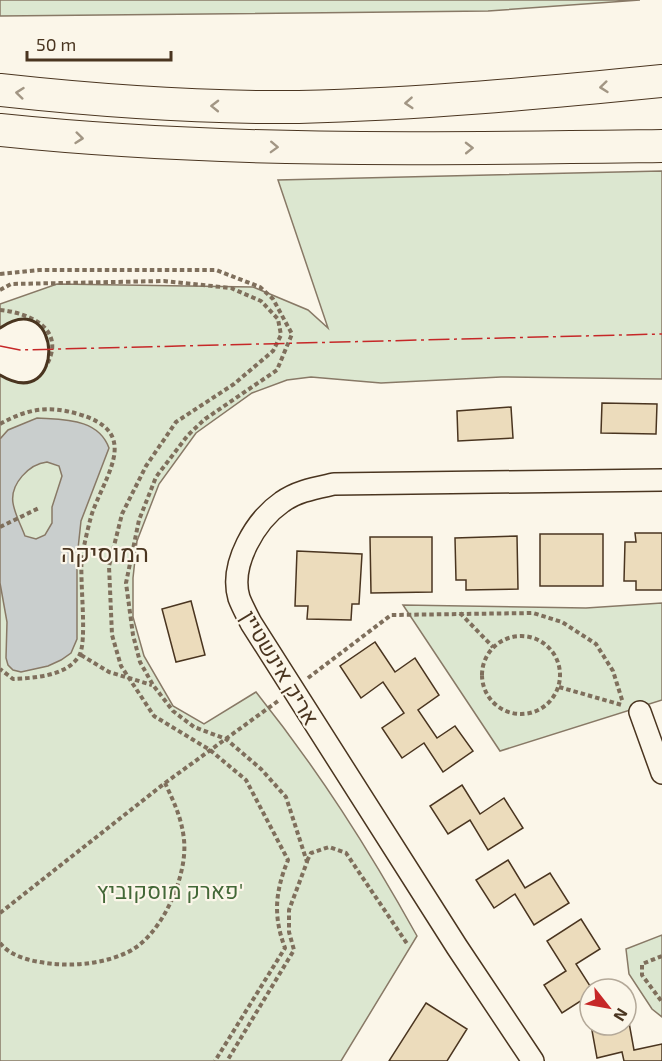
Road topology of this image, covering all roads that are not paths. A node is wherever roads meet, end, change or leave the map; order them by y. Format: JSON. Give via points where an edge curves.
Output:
{"nodes":[{"id":1,"x":662,"y":81,"type":"edge"},
{"id":2,"x":0,"y":90,"type":"edge"},
{"id":3,"x":0,"y":130,"type":"edge"},
{"id":4,"x":662,"y":146,"type":"edge"},
{"id":5,"x":662,"y":480,"type":"edge"},
{"id":6,"x":640,"y":712,"type":"road end"},
{"id":7,"x":662,"y":772,"type":"edge"},
{"id":8,"x":533,"y":1061,"type":"edge"}],
"edges":[{"from":1,"to":2,"type":"highway","one_way":true,"via":[[458,100],[297,107],[111,101]]},
{"from":3,"to":4,"type":"highway","one_way":true,"via":[[108,141],[278,148]]},
{"from":5,"to":8,"type":"street","name":"אריק אינשטיין","via":[[333,484],[301,492],[262,520],[246,546],[239,569],[238,596],[251,623]]},
{"from":6,"to":7,"type":"street"}]}
